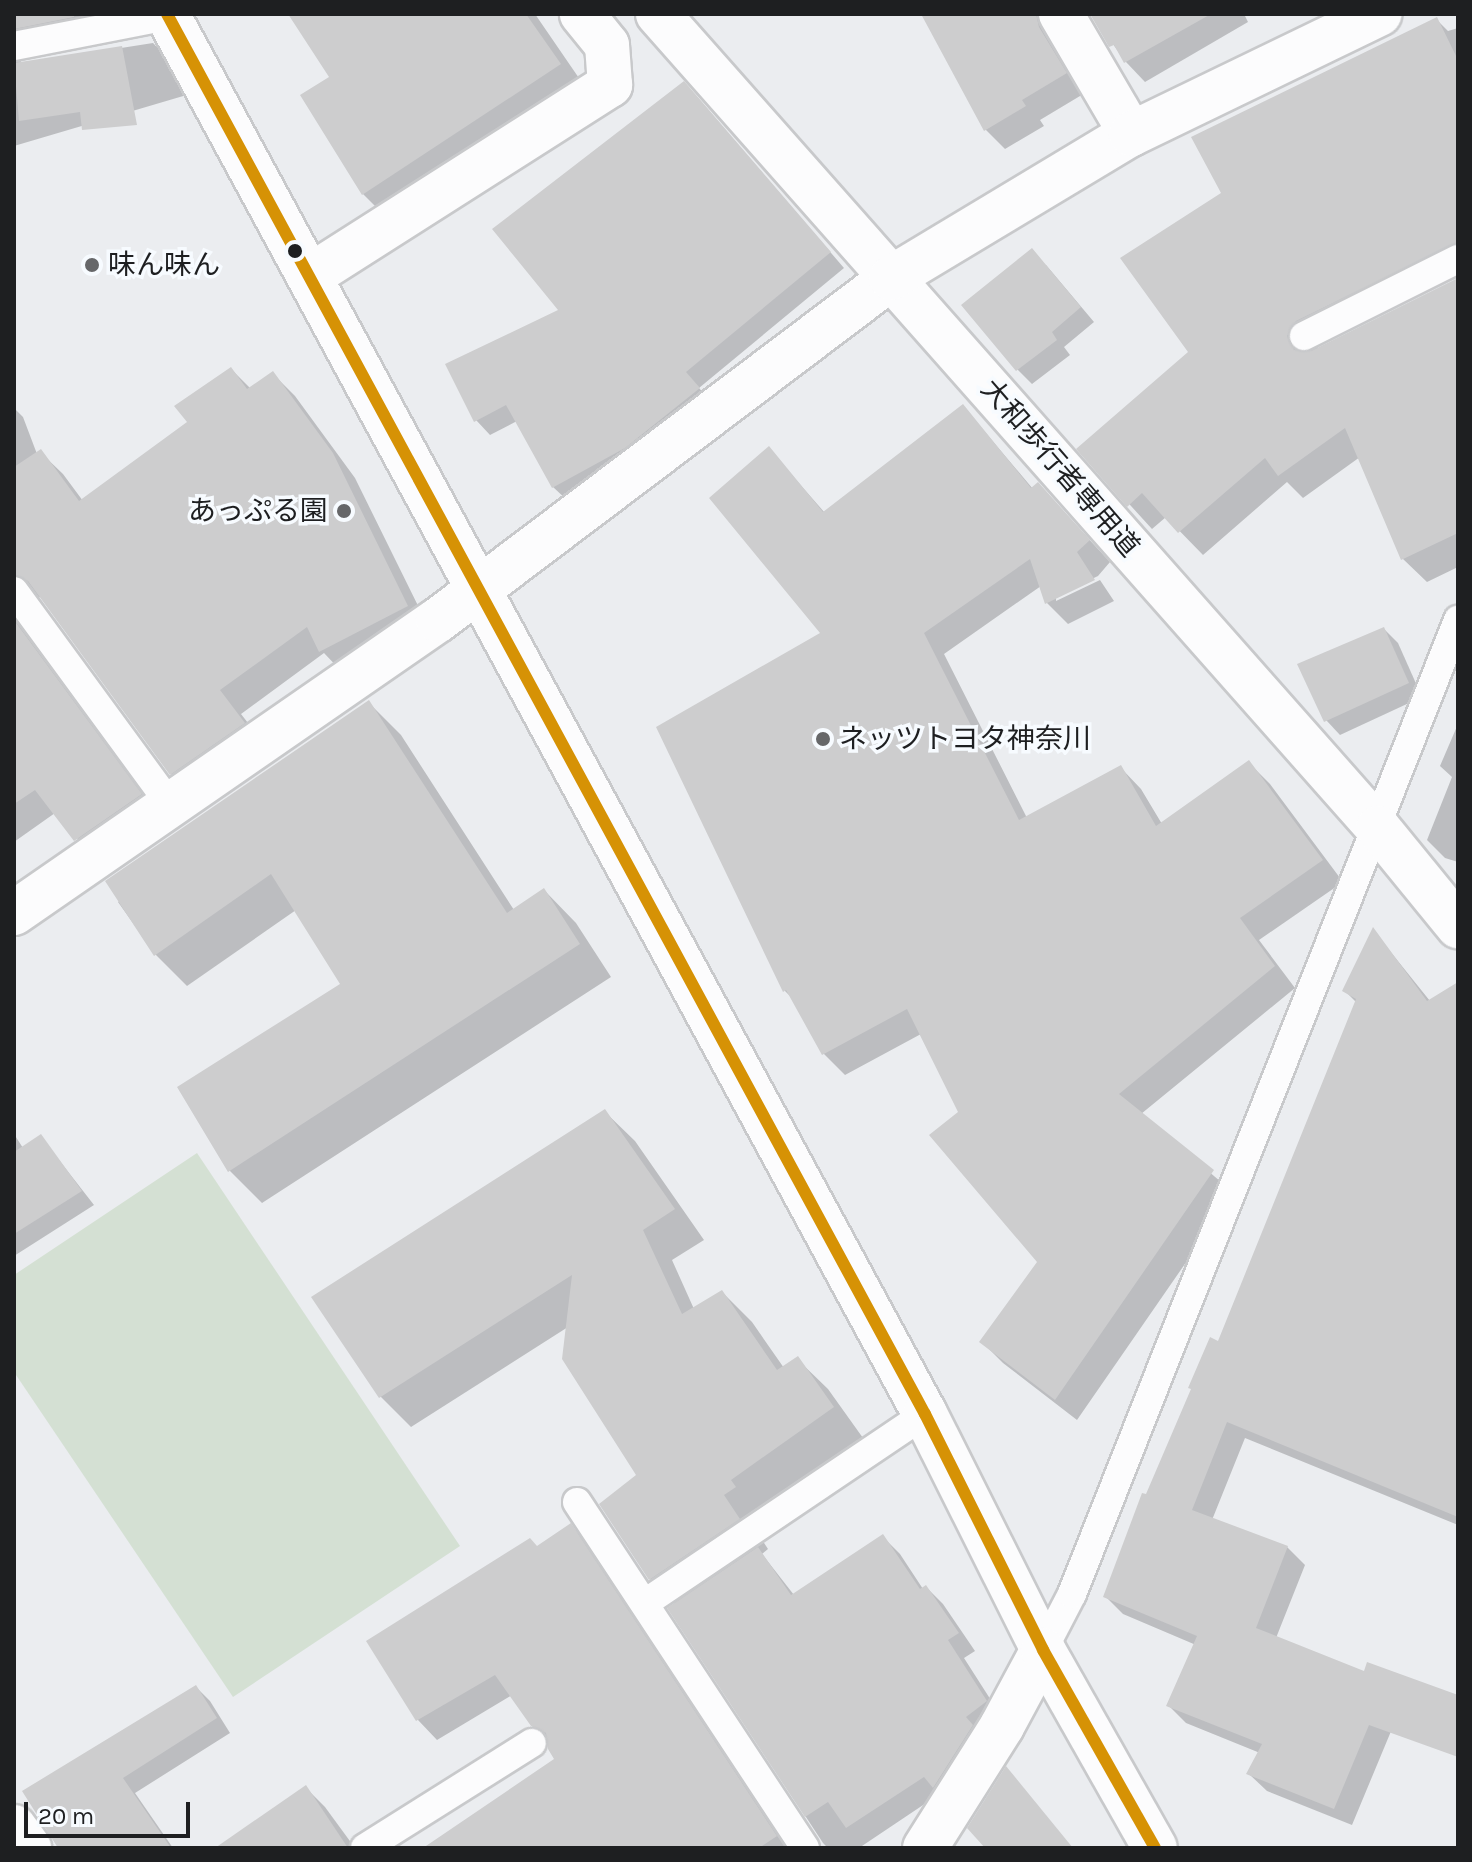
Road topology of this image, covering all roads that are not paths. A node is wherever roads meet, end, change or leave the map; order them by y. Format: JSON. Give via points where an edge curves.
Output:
{"nodes":[{"id":1,"x":582,"y":14,"type":"edge"},
{"id":2,"x":658,"y":14,"type":"edge"},
{"id":3,"x":1061,"y":14,"type":"edge"},
{"id":4,"x":1379,"y":14,"type":"edge"},
{"id":5,"x":168,"y":15,"type":"edge"},
{"id":6,"x":14,"y":46,"type":"edge"},
{"id":7,"x":1131,"y":134,"type":"junction"},
{"id":8,"x":1458,"y":259,"type":"edge"},
{"id":9,"x":310,"y":276,"type":"junction"},
{"id":10,"x":891,"y":278,"type":"junction"},
{"id":11,"x":1304,"y":336,"type":"dead end"},
{"id":12,"x":479,"y":590,"type":"junction"},
{"id":13,"x":14,"y":591,"type":"edge"},
{"id":14,"x":1458,"y":620,"type":"edge"},
{"id":15,"x":172,"y":807,"type":"junction"},
{"id":16,"x":1378,"y":828,"type":"junction"},
{"id":17,"x":14,"y":913,"type":"edge"},
{"id":18,"x":1458,"y":926,"type":"edge"},
{"id":19,"x":925,"y":1414,"type":"junction"},
{"id":20,"x":577,"y":1502,"type":"dead end"},
{"id":21,"x":645,"y":1603,"type":"junction"},
{"id":22,"x":1043,"y":1650,"type":"junction"},
{"id":23,"x":532,"y":1743,"type":"dead end"},
{"id":24,"x":14,"y":1827,"type":"edge"},
{"id":25,"x":369,"y":1847,"type":"edge"},
{"id":26,"x":29,"y":1848,"type":"edge"},
{"id":27,"x":805,"y":1848,"type":"edge"},
{"id":28,"x":925,"y":1848,"type":"edge"},
{"id":29,"x":1155,"y":1848,"type":"edge"}],
"edges":[{"from":1,"to":9,"type":"street","via":[[607,45],[610,85]]},
{"from":2,"to":10,"type":"street","name":"大和歩行者専用道"},
{"from":3,"to":7,"type":"street"},
{"from":4,"to":7,"type":"street"},
{"from":5,"to":6,"type":"lane"},
{"from":5,"to":9,"type":"street"},
{"from":7,"to":10,"type":"street"},
{"from":8,"to":11,"type":"lane"},
{"from":9,"to":12,"type":"street"},
{"from":10,"to":12,"type":"street"},
{"from":10,"to":16,"type":"street","name":"大和歩行者専用道"},
{"from":12,"to":15,"type":"street"},
{"from":12,"to":19,"type":"street"},
{"from":13,"to":15,"type":"lane"},
{"from":14,"to":16,"type":"lane"},
{"from":15,"to":17,"type":"street"},
{"from":16,"to":18,"type":"street","name":"大和歩行者専用道"},
{"from":16,"to":22,"type":"lane","via":[[1072,1594]]},
{"from":19,"to":21,"type":"lane"},
{"from":19,"to":22,"type":"street"},
{"from":20,"to":21,"type":"lane"},
{"from":21,"to":27,"type":"lane"},
{"from":22,"to":28,"type":"street"},
{"from":22,"to":29,"type":"street"},
{"from":23,"to":25,"type":"lane"},
{"from":24,"to":26,"type":"street"}]}
